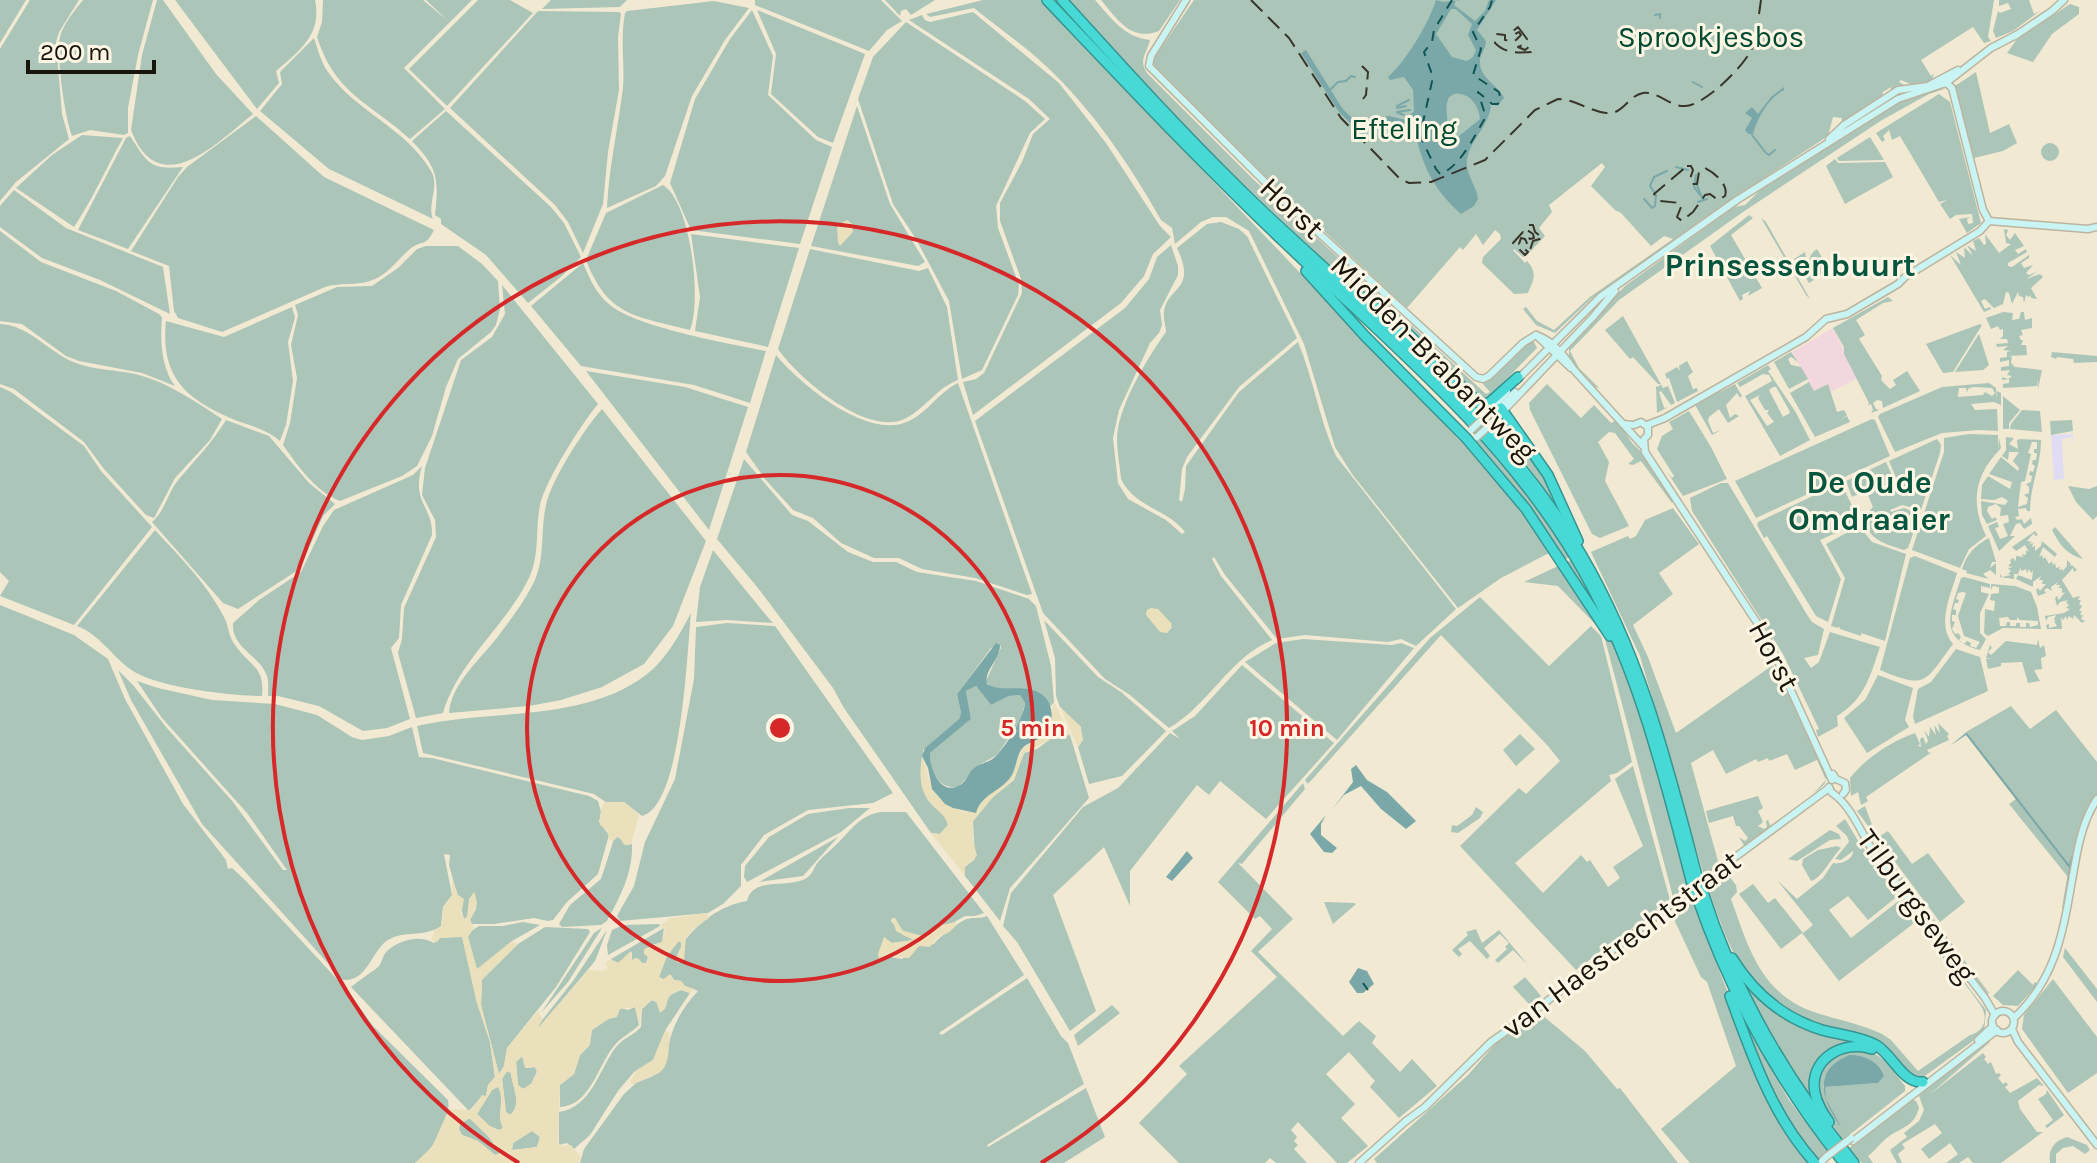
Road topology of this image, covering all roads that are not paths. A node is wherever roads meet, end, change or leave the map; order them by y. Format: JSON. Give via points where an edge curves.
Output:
{"nodes":[{"id":1,"x":1047,"y":0,"type":"edge"},
{"id":2,"x":1062,"y":0,"type":"edge"},
{"id":3,"x":1186,"y":0,"type":"edge"},
{"id":4,"x":2064,"y":0,"type":"edge"},
{"id":5,"x":1943,"y":82,"type":"junction"},
{"id":6,"x":1989,"y":221,"type":"junction"},
{"id":7,"x":2097,"y":227,"type":"edge"},
{"id":8,"x":1270,"y":229,"type":"junction"},
{"id":9,"x":1305,"y":249,"type":"junction"},
{"id":10,"x":1620,"y":285,"type":"junction"},
{"id":11,"x":1550,"y":347,"type":"junction"},
{"id":12,"x":1557,"y":354,"type":"junction"},
{"id":13,"x":1518,"y":377,"type":"junction"},
{"id":14,"x":1502,"y":410,"type":"junction"},
{"id":15,"x":1489,"y":420,"type":"junction"},
{"id":16,"x":1648,"y":427,"type":"junction"},
{"id":17,"x":1632,"y":428,"type":"junction"},
{"id":18,"x":1472,"y":435,"type":"junction"},
{"id":19,"x":1642,"y":442,"type":"junction"},
{"id":20,"x":1580,"y":552,"type":"junction"},
{"id":21,"x":1636,"y":684,"type":"junction"},
{"id":22,"x":1834,"y":780,"type":"junction"},
{"id":23,"x":1830,"y":790,"type":"junction"},
{"id":24,"x":1841,"y":795,"type":"junction"},
{"id":25,"x":2097,"y":799,"type":"edge"},
{"id":26,"x":1694,"y":878,"type":"junction"},
{"id":27,"x":1700,"y":895,"type":"junction"},
{"id":28,"x":1706,"y":904,"type":"junction"},
{"id":29,"x":1723,"y":970,"type":"junction"},
{"id":30,"x":1997,"y":1013,"type":"junction"},
{"id":31,"x":2012,"y":1016,"type":"junction"},
{"id":32,"x":1995,"y":1028,"type":"junction"},
{"id":33,"x":2010,"y":1030,"type":"junction"},
{"id":34,"x":1923,"y":1082,"type":"junction"},
{"id":35,"x":1911,"y":1091,"type":"junction"},
{"id":36,"x":1852,"y":1140,"type":"junction"},
{"id":37,"x":2097,"y":1145,"type":"edge"},
{"id":38,"x":1823,"y":1161,"type":"edge"},
{"id":39,"x":1359,"y":1163,"type":"edge"},
{"id":40,"x":1851,"y":1163,"type":"edge"}],
"edges":[{"from":1,"to":8,"type":"highway","name":"Midden-Brabantweg"},
{"from":2,"to":9,"type":"highway","name":"Midden-Brabantweg","via":[[1202,151]]},
{"from":3,"to":11,"type":"street","name":"Horst","via":[[1149,66],[1286,203],[1476,377],[1489,376],[1536,335]]},
{"from":4,"to":5,"type":"street"},
{"from":5,"to":6,"type":"street","via":[[1952,93]]},
{"from":5,"to":10,"type":"street","via":[[1905,95],[1825,143]]},
{"from":6,"to":7,"type":"street"},
{"from":6,"to":16,"type":"street","via":[[1898,284],[1847,314],[1826,319],[1742,376]]},
{"from":8,"to":18,"type":"highway","via":[[1365,336]]},
{"from":8,"to":21,"type":"highway","name":"Midden-Brabantweg","via":[[1464,414],[1512,468],[1580,564]]},
{"from":9,"to":13,"type":"highway","via":[[1405,331],[1480,404],[1489,403]]},
{"from":9,"to":20,"type":"highway","name":"Midden-Brabantweg","via":[[1483,423]]},
{"from":10,"to":11,"type":"street","via":[[1600,297]]},
{"from":10,"to":12,"type":"street"},
{"from":11,"to":12,"type":"street","name":"Horst"},
{"from":11,"to":13,"type":"street"},
{"from":12,"to":14,"type":"street"},
{"from":12,"to":17,"type":"street","name":"Horst"},
{"from":13,"to":15,"type":"street"},
{"from":14,"to":15,"type":"street"},
{"from":14,"to":20,"type":"highway","via":[[1548,475]]},
{"from":15,"to":18,"type":"street","bridge":true},
{"from":16,"to":17,"type":"street","via":[[1641,422]]},
{"from":16,"to":19,"type":"street"},
{"from":17,"to":19,"type":"street","name":"Horst"},
{"from":18,"to":21,"type":"highway","via":[[1471,447],[1526,509],[1608,631]]},
{"from":19,"to":22,"type":"street","name":"Horst","via":[[1767,638]]},
{"from":20,"to":26,"type":"highway","name":"Midden-Brabantweg","via":[[1641,677]]},
{"from":21,"to":26,"type":"highway","name":"Midden-Brabantweg"},
{"from":22,"to":23,"type":"street"},
{"from":22,"to":24,"type":"street","name":"Horst","via":[[1845,783]]},
{"from":23,"to":24,"type":"street"},
{"from":23,"to":39,"type":"street","name":"van Haestrechtstraat","via":[[1491,1042]]},
{"from":24,"to":30,"type":"street","name":"Tilburgseweg","via":[[1874,852]]},
{"from":25,"to":31,"type":"street","via":[[2083,828],[2057,954],[2047,977]]},
{"from":26,"to":27,"type":"highway","name":"Midden-Brabantweg","bridge":true},
{"from":27,"to":28,"type":"highway","name":"Midden-Brabantweg"},
{"from":27,"to":29,"type":"highway","name":"Midden-Brabantweg"},
{"from":28,"to":34,"type":"highway","via":[[1730,955],[1763,997],[1801,1022],[1877,1046],[1910,1080]]},
{"from":28,"to":40,"type":"highway","name":"Midden-Brabantweg","via":[[1761,1028]]},
{"from":29,"to":38,"type":"highway","via":[[1770,1097],[1790,1129]]},
{"from":29,"to":40,"type":"highway","name":"Midden-Brabantweg","via":[[1775,1070],[1806,1115]]},
{"from":30,"to":31,"type":"street"},
{"from":30,"to":32,"type":"street"},
{"from":31,"to":33,"type":"street"},
{"from":32,"to":33,"type":"street"},
{"from":32,"to":34,"type":"street"},
{"from":32,"to":36,"type":"street"},
{"from":33,"to":37,"type":"street"},
{"from":34,"to":35,"type":"street"},
{"from":35,"to":36,"type":"street"},
{"from":35,"to":40,"type":"highway","via":[[1887,1060],[1866,1047],[1837,1049],[1820,1065],[1814,1087],[1817,1100],[1848,1148]]},
{"from":36,"to":38,"type":"street","bridge":true}]}
